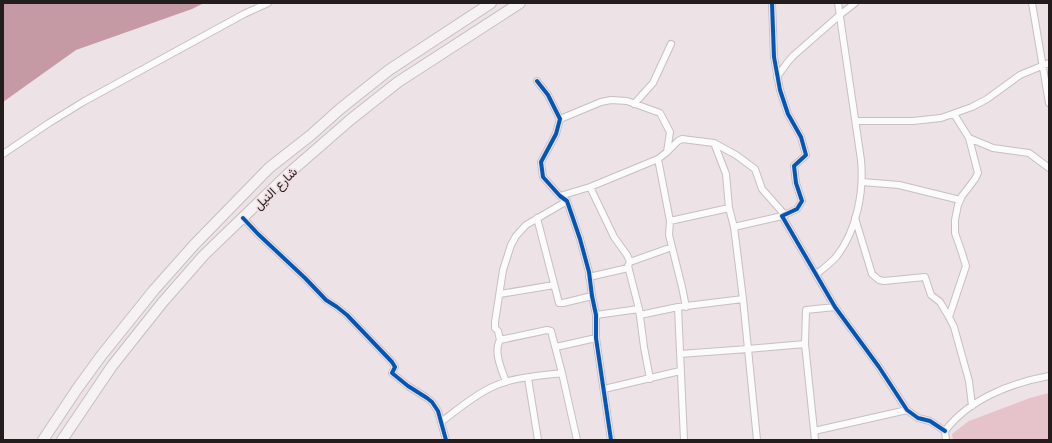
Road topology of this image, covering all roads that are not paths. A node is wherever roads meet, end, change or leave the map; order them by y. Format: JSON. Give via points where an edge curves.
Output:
{"nodes":[{"id":1,"x":268,"y":3,"type":"edge"},
{"id":2,"x":491,"y":3,"type":"edge"},
{"id":3,"x":520,"y":3,"type":"edge"},
{"id":4,"x":772,"y":3,"type":"edge"},
{"id":5,"x":838,"y":3,"type":"edge"},
{"id":6,"x":855,"y":3,"type":"edge"},
{"id":7,"x":1032,"y":3,"type":"edge"},
{"id":8,"x":511,"y":6,"type":"edge"},
{"id":9,"x":840,"y":14,"type":"junction"},
{"id":10,"x":671,"y":44,"type":"dead end"},
{"id":11,"x":1046,"y":64,"type":"edge"},
{"id":12,"x":778,"y":77,"type":"junction"},
{"id":13,"x":537,"y":81,"type":"dead end"},
{"id":14,"x":1049,"y":103,"type":"edge"},
{"id":15,"x":634,"y":104,"type":"junction"},
{"id":16,"x":954,"y":114,"type":"junction"},
{"id":17,"x":560,"y":119,"type":"junction"},
{"id":18,"x":856,"y":121,"type":"junction"},
{"id":19,"x":969,"y":138,"type":"junction"},
{"id":20,"x":714,"y":143,"type":"junction"},
{"id":21,"x":294,"y":148,"type":"junction"},
{"id":22,"x":667,"y":152,"type":"junction"},
{"id":23,"x":3,"y":154,"type":"edge"},
{"id":24,"x":658,"y":158,"type":"junction"},
{"id":25,"x":304,"y":160,"type":"junction"},
{"id":26,"x":276,"y":162,"type":"junction"},
{"id":27,"x":1049,"y":168,"type":"edge"},
{"id":28,"x":288,"y":174,"type":"junction"},
{"id":29,"x":862,"y":182,"type":"junction"},
{"id":30,"x":590,"y":187,"type":"junction"},
{"id":31,"x":560,"y":196,"type":"junction"},
{"id":32,"x":567,"y":200,"type":"junction"},
{"id":33,"x":960,"y":200,"type":"junction"},
{"id":34,"x":729,"y":208,"type":"junction"},
{"id":35,"x":783,"y":215,"type":"junction"},
{"id":36,"x":243,"y":218,"type":"junction"},
{"id":37,"x":537,"y":218,"type":"junction"},
{"id":38,"x":855,"y":218,"type":"junction"},
{"id":39,"x":670,"y":221,"type":"junction"},
{"id":40,"x":734,"y":227,"type":"junction"},
{"id":41,"x":672,"y":247,"type":"junction"},
{"id":42,"x":629,"y":265,"type":"junction"},
{"id":43,"x":816,"y":275,"type":"junction"},
{"id":44,"x":589,"y":277,"type":"junction"},
{"id":45,"x":554,"y":285,"type":"junction"},
{"id":46,"x":500,"y":294,"type":"junction"},
{"id":47,"x":592,"y":296,"type":"junction"},
{"id":48,"x":743,"y":299,"type":"junction"},
{"id":49,"x":686,"y":307,"type":"junction"},
{"id":50,"x":835,"y":307,"type":"junction"},
{"id":51,"x":678,"y":308,"type":"junction"},
{"id":52,"x":640,"y":312,"type":"junction"},
{"id":53,"x":596,"y":315,"type":"junction"},
{"id":54,"x":949,"y":317,"type":"junction"},
{"id":55,"x":596,"y":338,"type":"junction"},
{"id":56,"x":500,"y":340,"type":"junction"},
{"id":57,"x":805,"y":344,"type":"junction"},
{"id":58,"x":556,"y":347,"type":"junction"},
{"id":59,"x":748,"y":349,"type":"junction"},
{"id":60,"x":680,"y":354,"type":"junction"},
{"id":61,"x":680,"y":371,"type":"junction"},
{"id":62,"x":562,"y":373,"type":"junction"},
{"id":63,"x":1049,"y":376,"type":"edge"},
{"id":64,"x":528,"y":378,"type":"junction"},
{"id":65,"x":650,"y":379,"type":"junction"},
{"id":66,"x":506,"y":382,"type":"junction"},
{"id":67,"x":604,"y":389,"type":"junction"},
{"id":68,"x":972,"y":406,"type":"junction"},
{"id":69,"x":907,"y":410,"type":"junction"},
{"id":70,"x":441,"y":422,"type":"junction"},
{"id":71,"x":814,"y":431,"type":"junction"},
{"id":72,"x":945,"y":431,"type":"junction"},
{"id":73,"x":445,"y":438,"type":"edge"},
{"id":74,"x":43,"y":440,"type":"edge"},
{"id":75,"x":62,"y":440,"type":"edge"},
{"id":76,"x":538,"y":440,"type":"edge"},
{"id":77,"x":577,"y":440,"type":"edge"},
{"id":78,"x":611,"y":440,"type":"edge"},
{"id":79,"x":684,"y":440,"type":"edge"},
{"id":80,"x":757,"y":440,"type":"edge"},
{"id":81,"x":814,"y":440,"type":"edge"},
{"id":82,"x":946,"y":440,"type":"edge"}],
"edges":[{"from":1,"to":23,"type":"street","via":[[83,102]]},
{"from":2,"to":21,"type":"main road","name":"شارع النيل","via":[[389,70]]},
{"from":3,"to":8,"type":"main road","name":"شارع النيل"},
{"from":4,"to":12,"type":"street","via":[[774,57]]},
{"from":5,"to":9,"type":"street"},
{"from":6,"to":9,"type":"street"},
{"from":7,"to":11,"type":"street"},
{"from":8,"to":25,"type":"main road","name":"شارع النيل","via":[[398,82]]},
{"from":9,"to":12,"type":"street","via":[[793,56]]},
{"from":9,"to":18,"type":"street"},
{"from":10,"to":15,"type":"street","via":[[653,83]]},
{"from":11,"to":14,"type":"street"},
{"from":11,"to":16,"type":"street","via":[[1020,75],[987,99]]},
{"from":12,"to":35,"type":"street","via":[[783,103],[806,155],[794,166],[802,201],[797,209]]},
{"from":13,"to":17,"type":"street","via":[[548,95]]},
{"from":15,"to":17,"type":"street","via":[[611,100],[601,102]]},
{"from":15,"to":22,"type":"street","via":[[660,113],[670,132]]},
{"from":16,"to":18,"type":"street","via":[[928,120]]},
{"from":16,"to":19,"type":"street"},
{"from":17,"to":31,"type":"street","via":[[556,134],[541,162],[543,177]]},
{"from":18,"to":29,"type":"street"},
{"from":19,"to":27,"type":"street","via":[[993,148],[1029,153]]},
{"from":19,"to":33,"type":"street","via":[[978,173]]},
{"from":20,"to":22,"type":"street","via":[[682,139]]},
{"from":20,"to":34,"type":"street","via":[[726,174]]},
{"from":20,"to":35,"type":"street","via":[[755,169],[762,189]]},
{"from":21,"to":25,"type":"main road","via":[[297,157]]},
{"from":21,"to":26,"type":"main road","name":"شارع النيل"},
{"from":22,"to":24,"type":"street"},
{"from":24,"to":30,"type":"street"},
{"from":24,"to":39,"type":"street"},
{"from":25,"to":28,"type":"main road","name":"شارع النيل"},
{"from":26,"to":28,"type":"main road","via":[[286,169]]},
{"from":26,"to":74,"type":"main road","name":"شارع النيل","via":[[199,239],[154,290],[101,356]]},
{"from":28,"to":36,"type":"main road","name":"شارع النيل"},
{"from":29,"to":33,"type":"street","via":[[899,185]]},
{"from":29,"to":38,"type":"street"},
{"from":30,"to":31,"type":"street"},
{"from":30,"to":42,"type":"street"},
{"from":31,"to":32,"type":"street"},
{"from":32,"to":37,"type":"street"},
{"from":32,"to":44,"type":"street","via":[[586,258]]},
{"from":33,"to":54,"type":"street","via":[[955,220],[955,234],[966,266]]},
{"from":34,"to":39,"type":"street"},
{"from":34,"to":40,"type":"street"},
{"from":35,"to":40,"type":"street"},
{"from":35,"to":43,"type":"street"},
{"from":36,"to":70,"type":"street","via":[[392,362],[395,367],[392,372],[432,402]]},
{"from":36,"to":75,"type":"main road","name":"شارع النيل","via":[[204,255],[162,303],[112,366]]},
{"from":37,"to":45,"type":"street"},
{"from":37,"to":46,"type":"street","via":[[526,225],[511,245],[503,270]]},
{"from":38,"to":43,"type":"street","via":[[838,253]]},
{"from":38,"to":54,"type":"street","via":[[872,274],[884,282],[925,277],[931,295],[940,302]]},
{"from":39,"to":41,"type":"street","via":[[668,235]]},
{"from":40,"to":48,"type":"street"},
{"from":41,"to":42,"type":"street"},
{"from":41,"to":49,"type":"street"},
{"from":42,"to":44,"type":"street"},
{"from":42,"to":52,"type":"street"},
{"from":43,"to":50,"type":"street"},
{"from":44,"to":47,"type":"street"},
{"from":45,"to":46,"type":"street"},
{"from":45,"to":47,"type":"street","via":[[559,303]]},
{"from":46,"to":56,"type":"street","via":[[495,328]]},
{"from":47,"to":53,"type":"street"},
{"from":48,"to":49,"type":"street"},
{"from":48,"to":59,"type":"street"},
{"from":49,"to":51,"type":"street"},
{"from":50,"to":57,"type":"street","via":[[806,310]]},
{"from":50,"to":69,"type":"street"},
{"from":51,"to":52,"type":"street"},
{"from":51,"to":60,"type":"street"},
{"from":52,"to":53,"type":"street"},
{"from":52,"to":65,"type":"street"},
{"from":53,"to":55,"type":"street"},
{"from":54,"to":68,"type":"street","via":[[969,381]]},
{"from":55,"to":58,"type":"street"},
{"from":55,"to":67,"type":"street"},
{"from":56,"to":58,"type":"street","via":[[549,330],[552,332]]},
{"from":56,"to":66,"type":"street","via":[[498,358]]},
{"from":57,"to":59,"type":"street"},
{"from":57,"to":71,"type":"street"},
{"from":58,"to":62,"type":"street"},
{"from":59,"to":60,"type":"street"},
{"from":59,"to":80,"type":"street"},
{"from":60,"to":61,"type":"street"},
{"from":61,"to":65,"type":"street"},
{"from":61,"to":79,"type":"street"},
{"from":62,"to":64,"type":"street"},
{"from":62,"to":77,"type":"street"},
{"from":63,"to":68,"type":"street","via":[[1002,389]]},
{"from":64,"to":66,"type":"street"},
{"from":64,"to":76,"type":"street"},
{"from":65,"to":67,"type":"street"},
{"from":66,"to":70,"type":"street","via":[[480,394]]},
{"from":67,"to":78,"type":"street"},
{"from":68,"to":72,"type":"street","via":[[957,417]]},
{"from":69,"to":71,"type":"street"},
{"from":69,"to":72,"type":"street"},
{"from":70,"to":73,"type":"street"},
{"from":71,"to":81,"type":"street"},
{"from":72,"to":82,"type":"street"}]}
